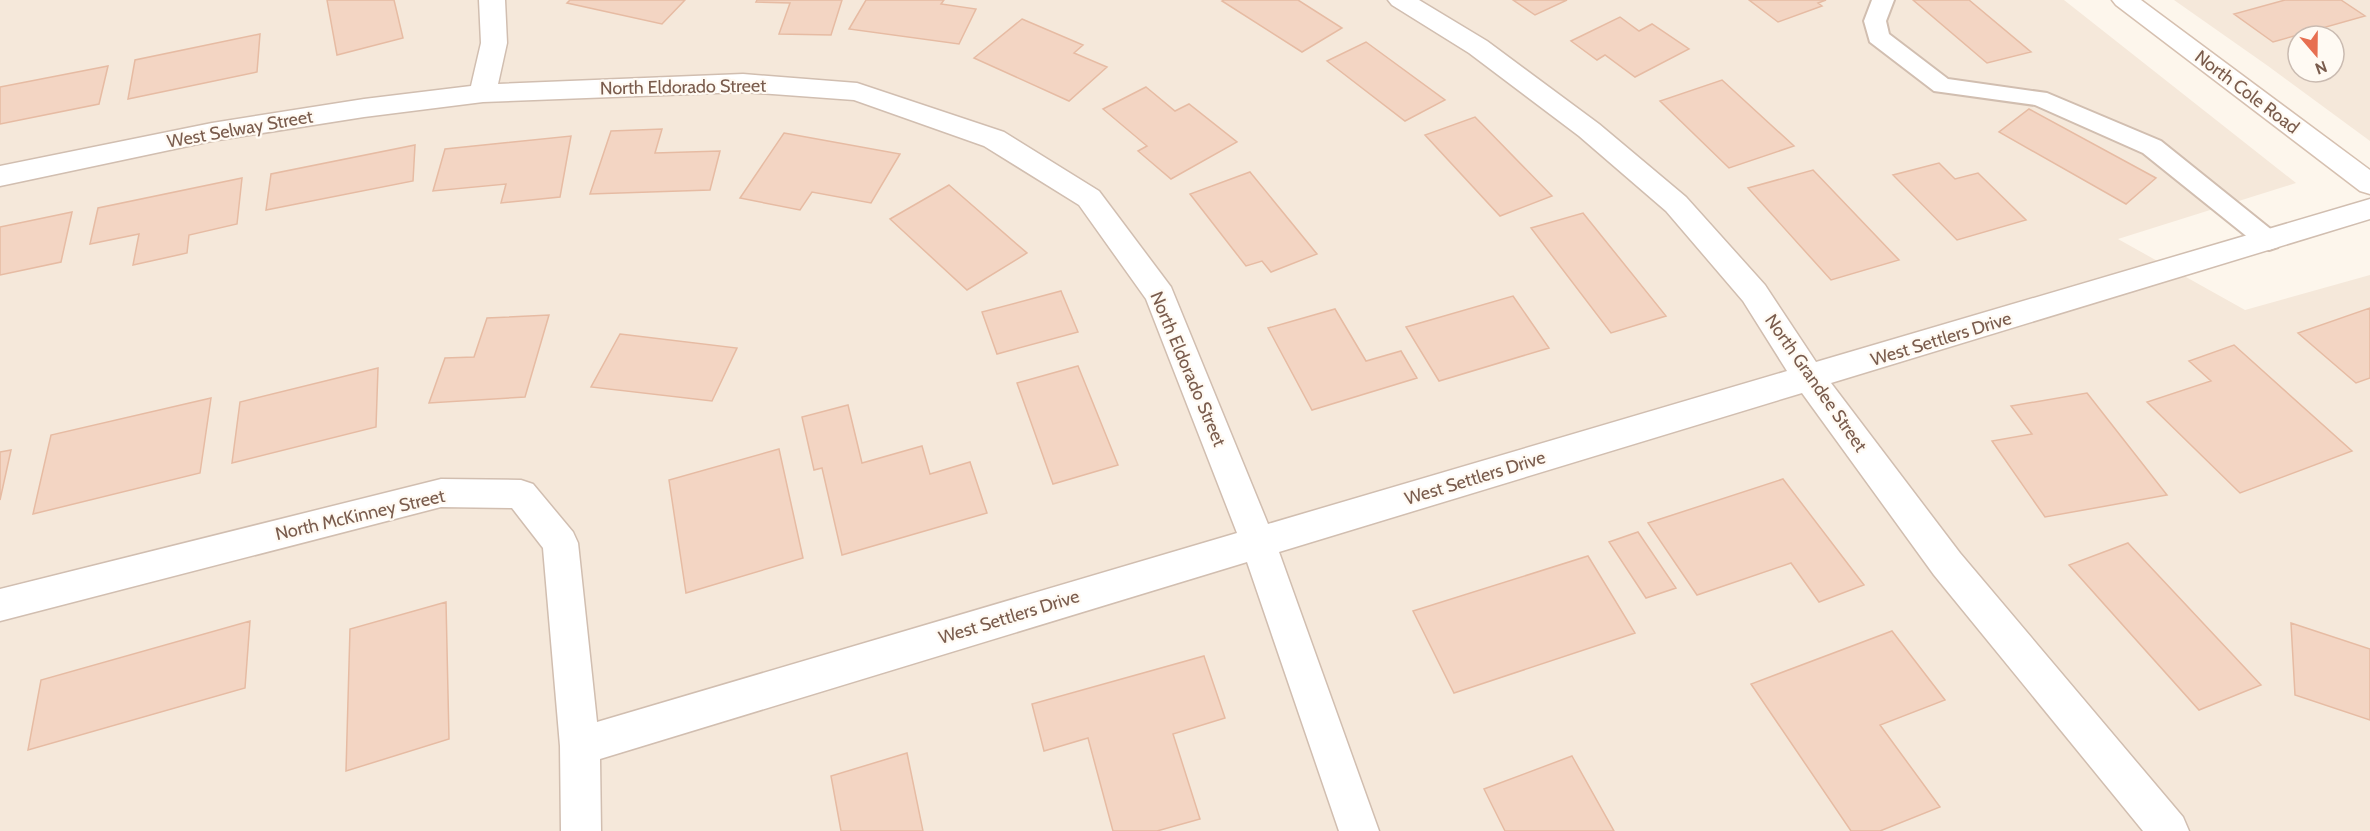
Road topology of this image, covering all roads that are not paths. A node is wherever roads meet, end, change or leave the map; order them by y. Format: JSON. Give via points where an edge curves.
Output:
{"nodes":[{"id":1,"x":492,"y":0,"type":"edge"},
{"id":2,"x":1401,"y":0,"type":"edge"},
{"id":3,"x":1883,"y":0,"type":"edge"},
{"id":4,"x":2125,"y":0,"type":"edge"},
{"id":5,"x":483,"y":93,"type":"junction"},
{"id":6,"x":0,"y":176,"type":"edge"},
{"id":7,"x":2370,"y":184,"type":"edge"},
{"id":8,"x":2370,"y":209,"type":"edge"},
{"id":9,"x":2269,"y":240,"type":"junction"},
{"id":10,"x":1809,"y":378,"type":"junction"},
{"id":11,"x":1258,"y":543,"type":"junction"},
{"id":12,"x":0,"y":606,"type":"edge"},
{"id":13,"x":580,"y":746,"type":"junction"},
{"id":14,"x":581,"y":831,"type":"edge"},
{"id":15,"x":1359,"y":831,"type":"edge"},
{"id":16,"x":2169,"y":831,"type":"edge"}],
"edges":[{"from":1,"to":5,"type":"street","via":[[494,43]]},
{"from":2,"to":10,"type":"street","name":"North Grandee Street","via":[[1478,47],[1589,130],[1676,204],[1754,293]]},
{"from":3,"to":9,"type":"lane","via":[[1875,21],[1878,37],[1942,86],[2039,98],[2152,147]]},
{"from":4,"to":7,"type":"street","name":"North Cole Road"},
{"from":5,"to":6,"type":"street","name":"West Selway Street","via":[[212,132]]},
{"from":5,"to":11,"type":"street","name":"North Eldorado Street","via":[[743,83],[856,92],[994,139],[1089,198],[1160,295]]},
{"from":8,"to":9,"type":"street","name":"West Settlers Drive"},
{"from":9,"to":10,"type":"street","name":"West Settlers Drive"},
{"from":10,"to":11,"type":"street","name":"West Settlers Drive"},
{"from":10,"to":16,"type":"street","name":"North Grandee Street","via":[[1947,564]]},
{"from":11,"to":13,"type":"street","name":"West Settlers Drive"},
{"from":11,"to":15,"type":"street","name":"North Eldorado Street"},
{"from":12,"to":13,"type":"street","name":"North McKinney Street","via":[[441,493],[521,494],[560,543]]},
{"from":13,"to":14,"type":"street","name":"North McKinney Street"}]}
